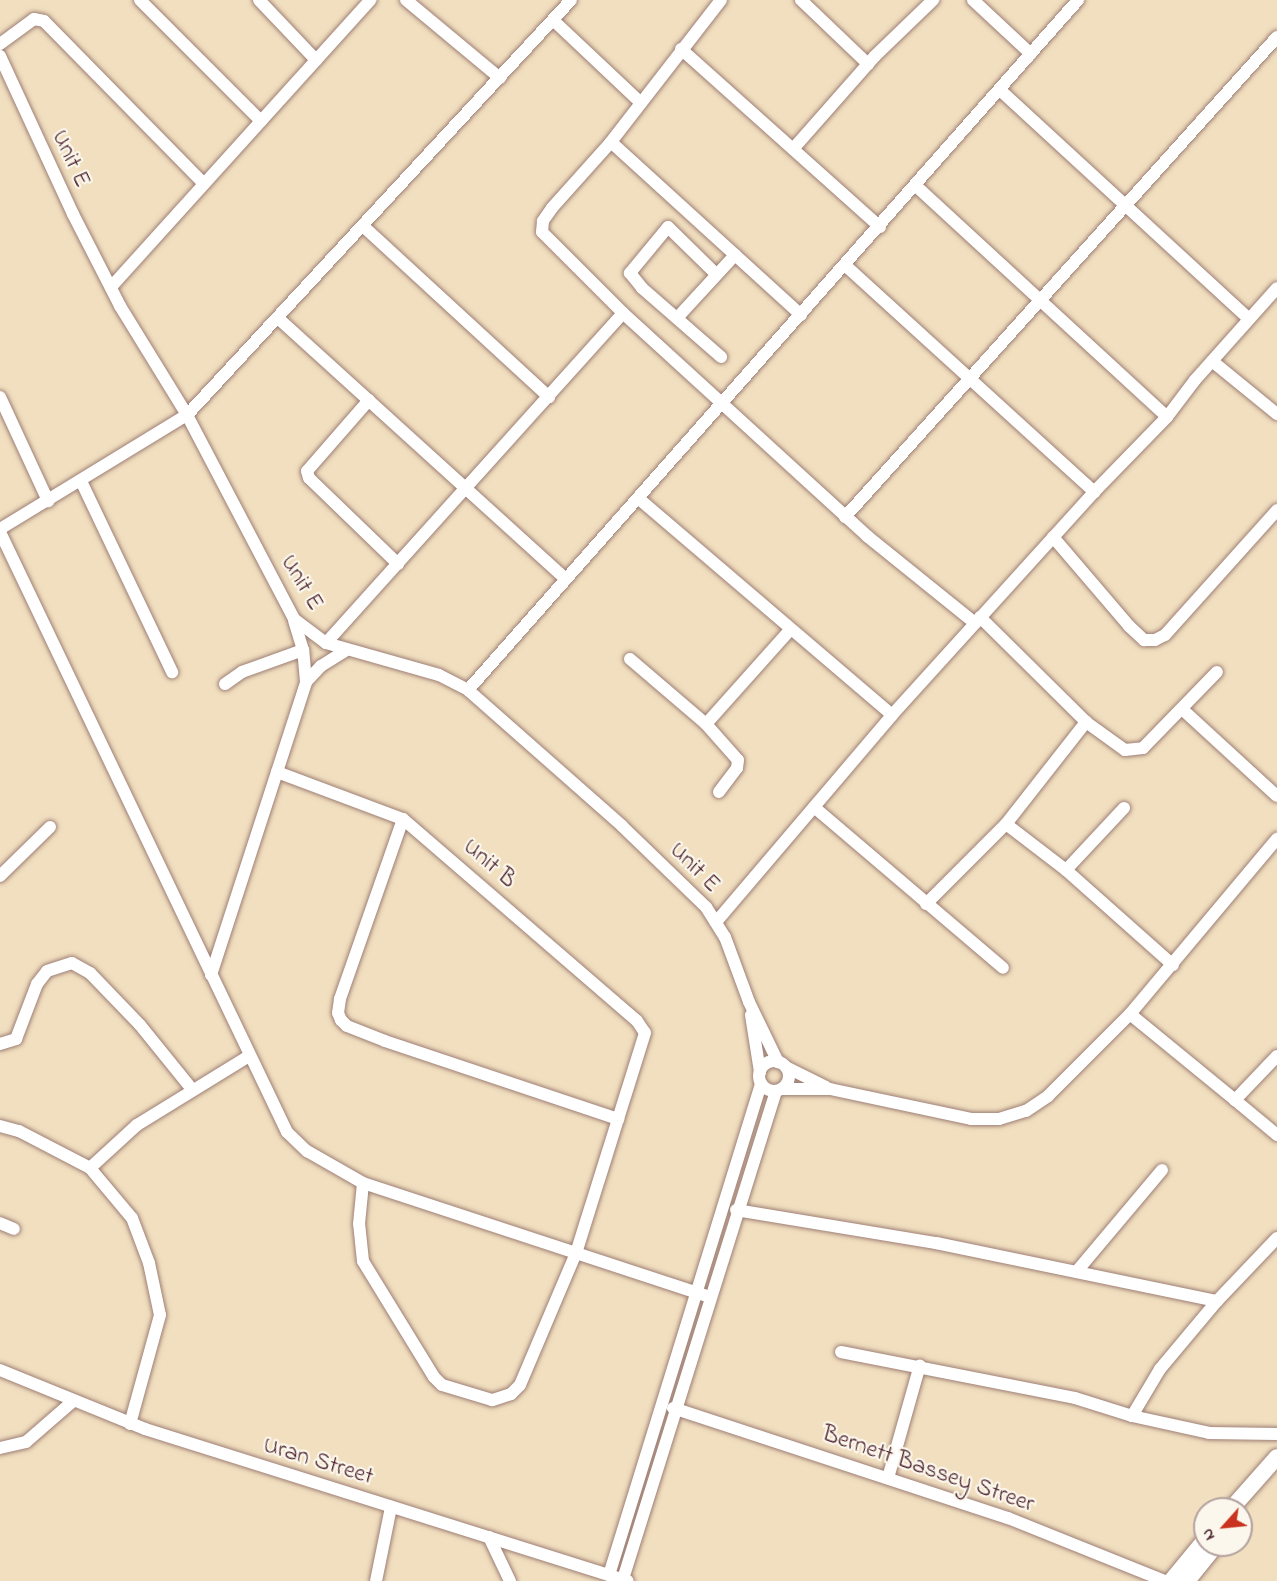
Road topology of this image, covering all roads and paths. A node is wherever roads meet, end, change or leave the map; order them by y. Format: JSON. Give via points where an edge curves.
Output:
{"nodes":[{"id":1,"x":140,"y":0,"type":"edge"},
{"id":2,"x":259,"y":0,"type":"edge"},
{"id":3,"x":370,"y":0,"type":"edge"},
{"id":4,"x":406,"y":0,"type":"edge"},
{"id":5,"x":571,"y":0,"type":"edge"},
{"id":6,"x":721,"y":0,"type":"edge"},
{"id":7,"x":801,"y":0,"type":"edge"},
{"id":8,"x":933,"y":0,"type":"edge"},
{"id":9,"x":973,"y":0,"type":"edge"},
{"id":10,"x":1077,"y":0,"type":"edge"},
{"id":11,"x":553,"y":20,"type":"junction"},
{"id":12,"x":1277,"y":37,"type":"edge"},
{"id":13,"x":0,"y":44,"type":"edge"},
{"id":14,"x":681,"y":49,"type":"junction"},
{"id":15,"x":1031,"y":54,"type":"junction"},
{"id":16,"x":0,"y":56,"type":"edge"},
{"id":17,"x":316,"y":60,"type":"junction"},
{"id":18,"x":868,"y":64,"type":"junction"},
{"id":19,"x":500,"y":78,"type":"junction"},
{"id":20,"x":1000,"y":90,"type":"junction"},
{"id":21,"x":640,"y":102,"type":"junction"},
{"id":22,"x":261,"y":122,"type":"junction"},
{"id":23,"x":611,"y":141,"type":"junction"},
{"id":24,"x":793,"y":149,"type":"junction"},
{"id":25,"x":204,"y":184,"type":"junction"},
{"id":26,"x":916,"y":186,"type":"junction"},
{"id":27,"x":1128,"y":205,"type":"junction"},
{"id":28,"x":363,"y":226,"type":"junction"},
{"id":29,"x":880,"y":227,"type":"junction"},
{"id":30,"x":735,"y":255,"type":"junction"},
{"id":31,"x":846,"y":266,"type":"junction"},
{"id":32,"x":716,"y":274,"type":"junction"},
{"id":33,"x":111,"y":287,"type":"junction"},
{"id":34,"x":1277,"y":288,"type":"edge"},
{"id":35,"x":1044,"y":300,"type":"junction"},
{"id":36,"x":623,"y":313,"type":"junction"},
{"id":37,"x":801,"y":315,"type":"junction"},
{"id":38,"x":677,"y":318,"type":"junction"},
{"id":39,"x":279,"y":319,"type":"junction"},
{"id":40,"x":1249,"y":319,"type":"junction"},
{"id":41,"x":721,"y":357,"type":"dead end"},
{"id":42,"x":1212,"y":361,"type":"junction"},
{"id":43,"x":971,"y":380,"type":"junction"},
{"id":44,"x":0,"y":397,"type":"edge"},
{"id":45,"x":549,"y":397,"type":"junction"},
{"id":46,"x":369,"y":400,"type":"junction"},
{"id":47,"x":722,"y":404,"type":"junction"},
{"id":48,"x":1277,"y":414,"type":"edge"},
{"id":49,"x":187,"y":415,"type":"junction"},
{"id":50,"x":1167,"y":417,"type":"junction"},
{"id":51,"x":81,"y":481,"type":"junction"},
{"id":52,"x":468,"y":488,"type":"junction"},
{"id":53,"x":1094,"y":492,"type":"junction"},
{"id":54,"x":638,"y":498,"type":"junction"},
{"id":55,"x":48,"y":501,"type":"junction"},
{"id":56,"x":1277,"y":510,"type":"edge"},
{"id":57,"x":845,"y":516,"type":"junction"},
{"id":58,"x":0,"y":530,"type":"edge"},
{"id":59,"x":1053,"y":537,"type":"junction"},
{"id":60,"x":398,"y":564,"type":"junction"},
{"id":61,"x":566,"y":579,"type":"junction"},
{"id":62,"x":294,"y":619,"type":"junction"},
{"id":63,"x":977,"y":620,"type":"junction"},
{"id":64,"x":790,"y":630,"type":"junction"},
{"id":65,"x":326,"y":643,"type":"junction"},
{"id":66,"x":303,"y":650,"type":"junction"},
{"id":67,"x":345,"y":651,"type":"junction"},
{"id":68,"x":630,"y":659,"type":"dead end"},
{"id":69,"x":171,"y":672,"type":"dead end"},
{"id":70,"x":1217,"y":672,"type":"dead end"},
{"id":71,"x":306,"y":682,"type":"junction"},
{"id":72,"x":225,"y":684,"type":"dead end"},
{"id":73,"x":468,"y":690,"type":"junction"},
{"id":74,"x":1183,"y":710,"type":"junction"},
{"id":75,"x":892,"y":715,"type":"junction"},
{"id":76,"x":1086,"y":722,"type":"junction"},
{"id":77,"x":706,"y":724,"type":"junction"},
{"id":78,"x":277,"y":772,"type":"junction"},
{"id":79,"x":719,"y":792,"type":"dead end"},
{"id":80,"x":1277,"y":796,"type":"edge"},
{"id":81,"x":814,"y":807,"type":"junction"},
{"id":82,"x":1124,"y":808,"type":"dead end"},
{"id":83,"x":404,"y":819,"type":"junction"},
{"id":84,"x":1006,"y":824,"type":"junction"},
{"id":85,"x":50,"y":827,"type":"dead end"},
{"id":86,"x":1277,"y":838,"type":"edge"},
{"id":87,"x":1066,"y":870,"type":"junction"},
{"id":88,"x":0,"y":876,"type":"edge"},
{"id":89,"x":926,"y":904,"type":"junction"},
{"id":90,"x":716,"y":922,"type":"junction"},
{"id":91,"x":1173,"y":965,"type":"junction"},
{"id":92,"x":1003,"y":968,"type":"dead end"},
{"id":93,"x":211,"y":975,"type":"junction"},
{"id":94,"x":749,"y":1002,"type":"junction"},
{"id":95,"x":1130,"y":1014,"type":"junction"},
{"id":96,"x":0,"y":1044,"type":"edge"},
{"id":97,"x":249,"y":1056,"type":"junction"},
{"id":98,"x":1277,"y":1056,"type":"edge"},
{"id":99,"x":782,"y":1064,"type":"junction"},
{"id":100,"x":760,"y":1078,"type":"junction"},
{"id":101,"x":191,"y":1088,"type":"junction"},
{"id":102,"x":830,"y":1089,"type":"junction"},
{"id":103,"x":779,"y":1090,"type":"junction"},
{"id":104,"x":1235,"y":1100,"type":"junction"},
{"id":105,"x":618,"y":1119,"type":"junction"},
{"id":106,"x":0,"y":1126,"type":"edge"},
{"id":107,"x":1277,"y":1135,"type":"edge"},
{"id":108,"x":90,"y":1168,"type":"junction"},
{"id":109,"x":1162,"y":1170,"type":"dead end"},
{"id":110,"x":363,"y":1183,"type":"junction"},
{"id":111,"x":736,"y":1210,"type":"junction"},
{"id":112,"x":0,"y":1223,"type":"edge"},
{"id":113,"x":14,"y":1229,"type":"dead end"},
{"id":114,"x":1277,"y":1238,"type":"edge"},
{"id":115,"x":576,"y":1253,"type":"junction"},
{"id":116,"x":1077,"y":1271,"type":"junction"},
{"id":117,"x":703,"y":1295,"type":"junction"},
{"id":118,"x":1217,"y":1301,"type":"junction"},
{"id":119,"x":841,"y":1352,"type":"dead end"},
{"id":120,"x":920,"y":1365,"type":"junction"},
{"id":121,"x":0,"y":1370,"type":"edge"},
{"id":122,"x":72,"y":1402,"type":"junction"},
{"id":123,"x":673,"y":1408,"type":"junction"},
{"id":124,"x":1132,"y":1416,"type":"junction"},
{"id":125,"x":130,"y":1424,"type":"junction"},
{"id":126,"x":1277,"y":1434,"type":"edge"},
{"id":127,"x":0,"y":1448,"type":"edge"},
{"id":128,"x":1277,"y":1457,"type":"edge"},
{"id":129,"x":1277,"y":1473,"type":"edge"},
{"id":130,"x":888,"y":1478,"type":"junction"},
{"id":131,"x":1242,"y":1497,"type":"edge"},
{"id":132,"x":1253,"y":1500,"type":"edge"},
{"id":133,"x":391,"y":1507,"type":"junction"},
{"id":134,"x":489,"y":1537,"type":"junction"},
{"id":135,"x":1193,"y":1554,"type":"edge"},
{"id":136,"x":1206,"y":1557,"type":"edge"},
{"id":137,"x":609,"y":1575,"type":"junction"},
{"id":138,"x":625,"y":1580,"type":"edge"},
{"id":139,"x":376,"y":1581,"type":"edge"},
{"id":140,"x":510,"y":1581,"type":"edge"},
{"id":141,"x":1165,"y":1581,"type":"edge"},
{"id":142,"x":1171,"y":1581,"type":"edge"},
{"id":143,"x":1187,"y":1581,"type":"edge"}],
"edges":[{"from":1,"to":22,"type":"street"},
{"from":2,"to":17,"type":"street"},
{"from":3,"to":17,"type":"street"},
{"from":4,"to":19,"type":"street"},
{"from":5,"to":11,"type":"street"},
{"from":6,"to":14,"type":"street"},
{"from":7,"to":18,"type":"street"},
{"from":8,"to":18,"type":"street"},
{"from":9,"to":15,"type":"street"},
{"from":10,"to":15,"type":"street"},
{"from":11,"to":19,"type":"street"},
{"from":11,"to":21,"type":"street"},
{"from":12,"to":27,"type":"street"},
{"from":13,"to":25,"type":"street","via":[[34,20],[44,21]]},
{"from":14,"to":21,"type":"street"},
{"from":14,"to":24,"type":"street"},
{"from":15,"to":20,"type":"street"},
{"from":16,"to":33,"type":"street","name":"Unit E"},
{"from":17,"to":22,"type":"street"},
{"from":18,"to":24,"type":"street"},
{"from":19,"to":28,"type":"street"},
{"from":20,"to":26,"type":"street"},
{"from":20,"to":27,"type":"street"},
{"from":21,"to":23,"type":"street"},
{"from":22,"to":25,"type":"street"},
{"from":23,"to":30,"type":"street"},
{"from":23,"to":36,"type":"street","via":[[552,208],[543,221],[542,232]]},
{"from":24,"to":29,"type":"street"},
{"from":25,"to":33,"type":"street"},
{"from":26,"to":29,"type":"street"},
{"from":26,"to":35,"type":"street"},
{"from":27,"to":35,"type":"street"},
{"from":27,"to":40,"type":"street"},
{"from":28,"to":39,"type":"street"},
{"from":28,"to":45,"type":"street"},
{"from":29,"to":31,"type":"street"},
{"from":30,"to":32,"type":"street"},
{"from":30,"to":37,"type":"street"},
{"from":31,"to":37,"type":"street"},
{"from":31,"to":43,"type":"street"},
{"from":32,"to":38,"type":"street"},
{"from":32,"to":38,"type":"street","via":[[668,227],[630,273]]},
{"from":33,"to":49,"type":"street","name":"Unit E"},
{"from":34,"to":40,"type":"street"},
{"from":35,"to":43,"type":"street"},
{"from":35,"to":50,"type":"street"},
{"from":36,"to":45,"type":"street"},
{"from":36,"to":47,"type":"street"},
{"from":37,"to":47,"type":"street"},
{"from":38,"to":41,"type":"street"},
{"from":39,"to":46,"type":"street"},
{"from":39,"to":49,"type":"street"},
{"from":40,"to":42,"type":"street"},
{"from":42,"to":48,"type":"street"},
{"from":42,"to":50,"type":"street"},
{"from":43,"to":53,"type":"street"},
{"from":43,"to":57,"type":"street"},
{"from":44,"to":55,"type":"street"},
{"from":45,"to":52,"type":"street"},
{"from":46,"to":52,"type":"street"},
{"from":46,"to":60,"type":"street","via":[[307,471],[309,478]]},
{"from":47,"to":54,"type":"street"},
{"from":47,"to":57,"type":"street"},
{"from":49,"to":51,"type":"street"},
{"from":49,"to":62,"type":"street","name":"Unit E"},
{"from":50,"to":53,"type":"street"},
{"from":51,"to":55,"type":"street"},
{"from":51,"to":69,"type":"street"},
{"from":52,"to":60,"type":"street"},
{"from":52,"to":61,"type":"street"},
{"from":53,"to":59,"type":"street"},
{"from":54,"to":61,"type":"street"},
{"from":54,"to":64,"type":"street"},
{"from":55,"to":58,"type":"street"},
{"from":56,"to":59,"type":"street","via":[[1165,635],[1155,640],[1144,640],[1129,626]]},
{"from":57,"to":63,"type":"street"},
{"from":58,"to":93,"type":"street"},
{"from":59,"to":63,"type":"street"},
{"from":60,"to":65,"type":"street"},
{"from":61,"to":73,"type":"street"},
{"from":62,"to":65,"type":"street","name":"Unit E"},
{"from":62,"to":66,"type":"street"},
{"from":63,"to":75,"type":"street"},
{"from":63,"to":76,"type":"street"},
{"from":64,"to":75,"type":"street"},
{"from":64,"to":77,"type":"street"},
{"from":65,"to":67,"type":"street","name":"Unit E"},
{"from":66,"to":71,"type":"street"},
{"from":66,"to":72,"type":"street","via":[[242,672]]},
{"from":67,"to":71,"type":"street","via":[[321,666]]},
{"from":67,"to":73,"type":"street","name":"Unit E","via":[[431,673]]},
{"from":68,"to":77,"type":"street"},
{"from":70,"to":74,"type":"street"},
{"from":71,"to":78,"type":"street"},
{"from":73,"to":90,"type":"street","name":"Unit E","via":[[622,826],[696,896]]},
{"from":74,"to":76,"type":"street","via":[[1143,748],[1136,750],[1125,750]]},
{"from":74,"to":80,"type":"street"},
{"from":75,"to":81,"type":"street"},
{"from":76,"to":84,"type":"street"},
{"from":77,"to":79,"type":"street","via":[[738,760],[737,768]]},
{"from":78,"to":83,"type":"street","name":"Unit B"},
{"from":78,"to":93,"type":"street"},
{"from":81,"to":89,"type":"street"},
{"from":81,"to":90,"type":"street"},
{"from":82,"to":87,"type":"street"},
{"from":83,"to":105,"type":"street","name":"Unit B","via":[[637,1021],[645,1033]]},
{"from":83,"to":105,"type":"street","via":[[340,999],[341,1020],[385,1041]]},
{"from":84,"to":87,"type":"street"},
{"from":84,"to":89,"type":"street"},
{"from":85,"to":88,"type":"street"},
{"from":86,"to":91,"type":"street"},
{"from":87,"to":91,"type":"street"},
{"from":89,"to":92,"type":"street"},
{"from":90,"to":94,"type":"street","name":"Unit E","via":[[737,964]]},
{"from":91,"to":95,"type":"street"},
{"from":93,"to":97,"type":"street"},
{"from":94,"to":99,"type":"street"},
{"from":94,"to":100,"type":"street"},
{"from":95,"to":102,"type":"street","via":[[1048,1096],[1026,1110],[999,1119],[970,1119]]},
{"from":95,"to":104,"type":"street"},
{"from":96,"to":101,"type":"street","via":[[16,1039],[37,984],[47,971],[72,963],[90,973],[126,1010]]},
{"from":97,"to":101,"type":"street"},
{"from":97,"to":110,"type":"street","via":[[287,1132],[307,1151]]},
{"from":98,"to":104,"type":"street"},
{"from":99,"to":100,"type":"street","via":[[767,1063]]},
{"from":99,"to":102,"type":"street"},
{"from":99,"to":103,"type":"street","via":[[789,1080]]},
{"from":100,"to":103,"type":"street"},
{"from":100,"to":117,"type":"street"},
{"from":101,"to":108,"type":"street","via":[[137,1125]]},
{"from":102,"to":103,"type":"street"},
{"from":103,"to":111,"type":"street"},
{"from":104,"to":107,"type":"street"},
{"from":105,"to":115,"type":"street"},
{"from":106,"to":108,"type":"street","via":[[19,1131]]},
{"from":108,"to":125,"type":"street","via":[[132,1218],[149,1263],[159,1306]]},
{"from":109,"to":116,"type":"street"},
{"from":110,"to":115,"type":"street"},
{"from":110,"to":115,"type":"street","via":[[359,1224],[363,1261],[384,1300],[442,1385],[492,1400],[511,1395],[520,1385]]},
{"from":111,"to":116,"type":"street"},
{"from":111,"to":117,"type":"street"},
{"from":112,"to":113,"type":"street"},
{"from":114,"to":118,"type":"street"},
{"from":115,"to":117,"type":"street"},
{"from":116,"to":118,"type":"street"},
{"from":117,"to":123,"type":"street"},
{"from":117,"to":137,"type":"street"},
{"from":118,"to":124,"type":"street","via":[[1160,1369]]},
{"from":119,"to":120,"type":"street"},
{"from":120,"to":124,"type":"street","via":[[1075,1398]]},
{"from":120,"to":130,"type":"street"},
{"from":121,"to":122,"type":"street","name":"Uran Street"},
{"from":122,"to":125,"type":"street","name":"Uran Street"},
{"from":122,"to":127,"type":"street","via":[[26,1442]]},
{"from":123,"to":130,"type":"street","name":"Bernett Bassey Streer"},
{"from":123,"to":138,"type":"street"},
{"from":124,"to":126,"type":"street","via":[[1209,1433]]},
{"from":125,"to":133,"type":"street","name":"Uran Street"},
{"from":128,"to":131,"type":"highway"},
{"from":129,"to":132,"type":"highway"},
{"from":130,"to":141,"type":"street","name":"Bernett Bassey Streer","via":[[1008,1518]]},
{"from":133,"to":134,"type":"street","name":"Uran Street"},
{"from":133,"to":139,"type":"street"},
{"from":134,"to":137,"type":"street","name":"Uran Street"},
{"from":134,"to":140,"type":"street"},
{"from":135,"to":142,"type":"highway"},
{"from":136,"to":143,"type":"highway"},
{"from":137,"to":138,"type":"street","name":"Uran Street"}]}
